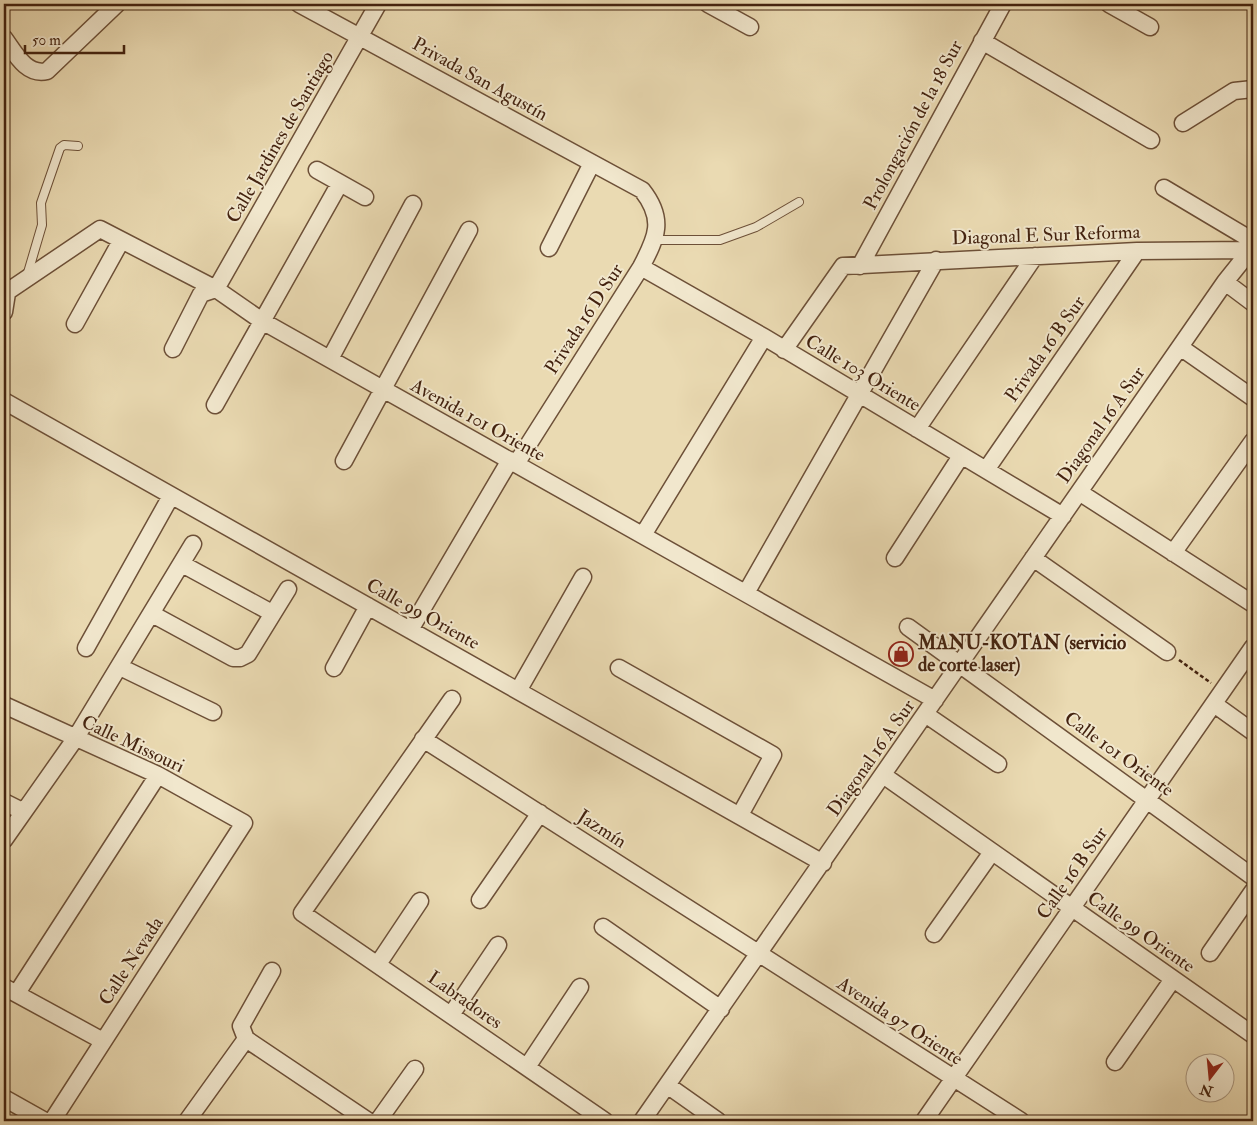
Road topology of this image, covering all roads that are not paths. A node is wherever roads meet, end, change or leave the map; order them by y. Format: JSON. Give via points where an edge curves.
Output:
{"nodes":[{"id":1,"x":299,"y":4,"type":"edge"},
{"id":2,"x":378,"y":4,"type":"edge"},
{"id":3,"x":708,"y":4,"type":"edge"},
{"id":4,"x":1002,"y":4,"type":"edge"},
{"id":5,"x":1109,"y":4,"type":"edge"},
{"id":6,"x":112,"y":5,"type":"edge"},
{"id":7,"x":750,"y":27,"type":"dead end"},
{"id":8,"x":1150,"y":27,"type":"dead end"},
{"id":9,"x":360,"y":37,"type":"junction"},
{"id":10,"x":4,"y":38,"type":"edge"},
{"id":11,"x":982,"y":41,"type":"junction"},
{"id":12,"x":1253,"y":89,"type":"edge"},
{"id":13,"x":1183,"y":122,"type":"dead end"},
{"id":14,"x":1151,"y":140,"type":"dead end"},
{"id":15,"x":78,"y":146,"type":"dead end"},
{"id":16,"x":592,"y":163,"type":"junction"},
{"id":17,"x":317,"y":170,"type":"dead end"},
{"id":18,"x":340,"y":183,"type":"junction"},
{"id":19,"x":1164,"y":188,"type":"dead end"},
{"id":20,"x":642,"y":190,"type":"joint"},
{"id":21,"x":365,"y":197,"type":"dead end"},
{"id":22,"x":799,"y":202,"type":"dead end"},
{"id":23,"x":414,"y":204,"type":"dead end"},
{"id":24,"x":469,"y":230,"type":"dead end"},
{"id":25,"x":121,"y":240,"type":"junction"},
{"id":26,"x":654,"y":240,"type":"junction"},
{"id":27,"x":1252,"y":246,"type":"edge"},
{"id":28,"x":549,"y":248,"type":"dead end"},
{"id":29,"x":1137,"y":251,"type":"junction"},
{"id":30,"x":1035,"y":256,"type":"junction"},
{"id":31,"x":936,"y":260,"type":"junction"},
{"id":32,"x":860,"y":266,"type":"junction"},
{"id":33,"x":641,"y":267,"type":"junction"},
{"id":34,"x":26,"y":280,"type":"junction"},
{"id":35,"x":1225,"y":282,"type":"junction"},
{"id":36,"x":216,"y":290,"type":"junction"},
{"id":37,"x":5,"y":293,"type":"edge"},
{"id":38,"x":1253,"y":303,"type":"edge"},
{"id":39,"x":4,"y":312,"type":"edge"},
{"id":40,"x":262,"y":321,"type":"junction"},
{"id":41,"x":75,"y":324,"type":"dead end"},
{"id":42,"x":764,"y":337,"type":"junction"},
{"id":43,"x":1180,"y":347,"type":"junction"},
{"id":44,"x":172,"y":349,"type":"dead end"},
{"id":45,"x":784,"y":350,"type":"junction"},
{"id":46,"x":330,"y":359,"type":"junction"},
{"id":47,"x":383,"y":389,"type":"junction"},
{"id":48,"x":858,"y":394,"type":"junction"},
{"id":49,"x":1253,"y":398,"type":"edge"},
{"id":50,"x":4,"y":401,"type":"edge"},
{"id":51,"x":215,"y":405,"type":"dead end"},
{"id":52,"x":917,"y":429,"type":"junction"},
{"id":53,"x":1253,"y":441,"type":"edge"},
{"id":54,"x":961,"y":456,"type":"junction"},
{"id":55,"x":344,"y":462,"type":"dead end"},
{"id":56,"x":513,"y":462,"type":"junction"},
{"id":57,"x":986,"y":470,"type":"junction"},
{"id":58,"x":1079,"y":492,"type":"junction"},
{"id":59,"x":171,"y":496,"type":"junction"},
{"id":60,"x":1063,"y":516,"type":"junction"},
{"id":61,"x":643,"y":535,"type":"junction"},
{"id":62,"x":193,"y":544,"type":"dead end"},
{"id":63,"x":1173,"y":553,"type":"junction"},
{"id":64,"x":895,"y":558,"type":"dead end"},
{"id":65,"x":1033,"y":558,"type":"junction"},
{"id":66,"x":182,"y":564,"type":"junction"},
{"id":67,"x":583,"y":576,"type":"dead end"},
{"id":68,"x":288,"y":589,"type":"dead end"},
{"id":69,"x":746,"y":593,"type":"junction"},
{"id":70,"x":1253,"y":604,"type":"edge"},
{"id":71,"x":368,"y":606,"type":"junction"},
{"id":72,"x":272,"y":613,"type":"junction"},
{"id":73,"x":152,"y":614,"type":"junction"},
{"id":74,"x":908,"y":627,"type":"dead end"},
{"id":75,"x":410,"y":630,"type":"junction"},
{"id":76,"x":1253,"y":647,"type":"edge"},
{"id":77,"x":86,"y":648,"type":"dead end"},
{"id":78,"x":1167,"y":652,"type":"road end"},
{"id":79,"x":961,"y":663,"type":"junction"},
{"id":80,"x":120,"y":667,"type":"junction"},
{"id":81,"x":334,"y":668,"type":"dead end"},
{"id":82,"x":619,"y":668,"type":"dead end"},
{"id":83,"x":518,"y":690,"type":"junction"},
{"id":84,"x":1218,"y":697,"type":"junction"},
{"id":85,"x":452,"y":698,"type":"dead end"},
{"id":86,"x":935,"y":700,"type":"junction"},
{"id":87,"x":4,"y":705,"type":"edge"},
{"id":88,"x":213,"y":712,"type":"dead end"},
{"id":89,"x":926,"y":714,"type":"junction"},
{"id":90,"x":1253,"y":732,"type":"edge"},
{"id":91,"x":76,"y":739,"type":"junction"},
{"id":92,"x":423,"y":739,"type":"junction"},
{"id":93,"x":998,"y":764,"type":"dead end"},
{"id":94,"x":158,"y":775,"type":"junction"},
{"id":95,"x":883,"y":775,"type":"junction"},
{"id":96,"x":1147,"y":799,"type":"junction"},
{"id":97,"x":4,"y":802,"type":"edge"},
{"id":98,"x":22,"y":812,"type":"junction"},
{"id":99,"x":540,"y":813,"type":"junction"},
{"id":100,"x":740,"y":815,"type":"junction"},
{"id":101,"x":244,"y":823,"type":"joint"},
{"id":102,"x":4,"y":840,"type":"edge"},
{"id":103,"x":992,"y":852,"type":"junction"},
{"id":104,"x":823,"y":863,"type":"junction"},
{"id":105,"x":1253,"y":877,"type":"edge"},
{"id":106,"x":1253,"y":891,"type":"edge"},
{"id":107,"x":480,"y":900,"type":"dead end"},
{"id":108,"x":420,"y":901,"type":"dead end"},
{"id":109,"x":1072,"y":908,"type":"junction"},
{"id":110,"x":603,"y":927,"type":"dead end"},
{"id":111,"x":934,"y":934,"type":"dead end"},
{"id":112,"x":498,"y":945,"type":"dead end"},
{"id":113,"x":759,"y":953,"type":"junction"},
{"id":114,"x":1210,"y":953,"type":"dead end"},
{"id":115,"x":378,"y":964,"type":"junction"},
{"id":116,"x":272,"y":972,"type":"dead end"},
{"id":117,"x":1173,"y":979,"type":"junction"},
{"id":118,"x":580,"y":987,"type":"dead end"},
{"id":119,"x":10,"y":990,"type":"edge"},
{"id":120,"x":721,"y":1009,"type":"junction"},
{"id":121,"x":451,"y":1015,"type":"junction"},
{"id":122,"x":1253,"y":1035,"type":"edge"},
{"id":123,"x":246,"y":1039,"type":"junction"},
{"id":124,"x":103,"y":1041,"type":"junction"},
{"id":125,"x":1116,"y":1062,"type":"dead end"},
{"id":126,"x":527,"y":1067,"type":"junction"},
{"id":127,"x":415,"y":1069,"type":"dead end"},
{"id":128,"x":953,"y":1080,"type":"junction"},
{"id":129,"x":667,"y":1085,"type":"junction"},
{"id":130,"x":4,"y":1098,"type":"edge"},
{"id":131,"x":45,"y":1121,"type":"edge"},
{"id":132,"x":52,"y":1121,"type":"edge"},
{"id":133,"x":187,"y":1121,"type":"edge"},
{"id":134,"x":368,"y":1121,"type":"edge"},
{"id":135,"x":378,"y":1121,"type":"edge"},
{"id":136,"x":605,"y":1121,"type":"edge"},
{"id":137,"x":642,"y":1121,"type":"edge"},
{"id":138,"x":718,"y":1121,"type":"edge"},
{"id":139,"x":924,"y":1121,"type":"edge"},
{"id":140,"x":1020,"y":1121,"type":"edge"}],
"edges":[{"from":1,"to":9,"type":"street","name":"Privada San Agustín"},
{"from":2,"to":9,"type":"street","name":"Calle Jardines de Santiago"},
{"from":3,"to":7,"type":"street"},
{"from":4,"to":11,"type":"street","name":"Prolongación de la 18 Sur"},
{"from":5,"to":8,"type":"street"},
{"from":6,"to":10,"type":"street","via":[[47,71],[29,70]]},
{"from":9,"to":16,"type":"street","name":"Privada San Agustín"},
{"from":9,"to":36,"type":"street","name":"Calle Jardines de Santiago"},
{"from":11,"to":14,"type":"street"},
{"from":11,"to":32,"type":"street","name":"Prolongación de la 18 Sur"},
{"from":12,"to":13,"type":"street","via":[[1234,91]]},
{"from":15,"to":34,"type":"lane","via":[[64,145],[60,148],[42,203],[42,225]]},
{"from":16,"to":20,"type":"street","name":"Privada San Agustín"},
{"from":16,"to":28,"type":"street"},
{"from":17,"to":18,"type":"street"},
{"from":18,"to":21,"type":"street"},
{"from":18,"to":40,"type":"street"},
{"from":19,"to":27,"type":"street"},
{"from":20,"to":26,"type":"street","name":"Privada 16 D Sur","via":[[654,205],[657,225]]},
{"from":22,"to":26,"type":"lane","via":[[756,227],[720,240]]},
{"from":23,"to":46,"type":"street"},
{"from":24,"to":47,"type":"street"},
{"from":25,"to":34,"type":"street","name":"Avenida 101 Oriente","via":[[100,229]]},
{"from":25,"to":36,"type":"street","name":"Avenida 101 Oriente"},
{"from":25,"to":41,"type":"street"},
{"from":26,"to":33,"type":"street","name":"Privada 16 D Sur"},
{"from":27,"to":29,"type":"street","name":"Diagonal E Sur Reforma"},
{"from":27,"to":35,"type":"street","name":"Diagonal 16 A Sur"},
{"from":29,"to":30,"type":"street","name":"Diagonal E Sur Reforma"},
{"from":29,"to":57,"type":"street","name":"Privada 16 B Sur"},
{"from":30,"to":31,"type":"street","name":"Diagonal E Sur Reforma"},
{"from":30,"to":52,"type":"street"},
{"from":31,"to":32,"type":"street","name":"Diagonal E Sur Reforma"},
{"from":31,"to":48,"type":"street"},
{"from":32,"to":45,"type":"street","name":"Diagonal E Sur Reforma","via":[[842,266]]},
{"from":33,"to":42,"type":"street","name":"Calle 103 Oriente"},
{"from":33,"to":56,"type":"street","name":"Privada 16 D Sur"},
{"from":34,"to":37,"type":"street","name":"Avenida 101 Oriente"},
{"from":35,"to":38,"type":"street"},
{"from":35,"to":43,"type":"street","name":"Diagonal 16 A Sur"},
{"from":36,"to":40,"type":"street","name":"Avenida 101 Oriente"},
{"from":36,"to":44,"type":"street","via":[[201,294]]},
{"from":37,"to":39,"type":"street"},
{"from":40,"to":46,"type":"street","name":"Avenida 101 Oriente"},
{"from":40,"to":51,"type":"street"},
{"from":42,"to":45,"type":"street","name":"Calle 103 Oriente"},
{"from":42,"to":61,"type":"street"},
{"from":43,"to":49,"type":"street"},
{"from":43,"to":58,"type":"street","name":"Diagonal 16 A Sur"},
{"from":45,"to":48,"type":"street","name":"Calle 103 Oriente"},
{"from":46,"to":47,"type":"street","name":"Avenida 101 Oriente"},
{"from":47,"to":55,"type":"street"},
{"from":47,"to":56,"type":"street","name":"Avenida 101 Oriente"},
{"from":48,"to":52,"type":"street","name":"Calle 103 Oriente"},
{"from":48,"to":69,"type":"street"},
{"from":50,"to":59,"type":"street","name":"Calle 99 Oriente"},
{"from":52,"to":54,"type":"street","name":"Calle 103 Oriente"},
{"from":53,"to":63,"type":"street"},
{"from":54,"to":57,"type":"street","name":"Calle 103 Oriente"},
{"from":54,"to":64,"type":"street"},
{"from":56,"to":61,"type":"street","name":"Avenida 101 Oriente"},
{"from":56,"to":75,"type":"street","name":"Privada 16 D Sur"},
{"from":57,"to":60,"type":"street","name":"Calle 103 Oriente"},
{"from":58,"to":60,"type":"street","name":"Diagonal 16 A Sur"},
{"from":58,"to":63,"type":"street"},
{"from":59,"to":71,"type":"street","name":"Calle 99 Oriente"},
{"from":59,"to":77,"type":"street"},
{"from":60,"to":65,"type":"street","name":"Diagonal 16 A Sur"},
{"from":61,"to":69,"type":"street","name":"Avenida 101 Oriente"},
{"from":62,"to":66,"type":"street"},
{"from":63,"to":70,"type":"street"},
{"from":65,"to":78,"type":"street"},
{"from":65,"to":79,"type":"street","name":"Diagonal 16 A Sur"},
{"from":66,"to":72,"type":"street"},
{"from":66,"to":73,"type":"street"},
{"from":67,"to":83,"type":"street"},
{"from":68,"to":72,"type":"street"},
{"from":69,"to":86,"type":"street","name":"Avenida 101 Oriente"},
{"from":71,"to":75,"type":"street","name":"Calle 99 Oriente"},
{"from":71,"to":81,"type":"street"},
{"from":72,"to":73,"type":"street","via":[[248,654],[240,658],[234,658]]},
{"from":73,"to":80,"type":"street"},
{"from":74,"to":79,"type":"street","name":"Calle 101 Oriente"},
{"from":75,"to":83,"type":"street","name":"Calle 99 Oriente"},
{"from":76,"to":84,"type":"street","name":"Calle 16 B Sur"},
{"from":79,"to":86,"type":"street","name":"Diagonal 16 A Sur"},
{"from":79,"to":96,"type":"street","name":"Calle 101 Oriente"},
{"from":80,"to":88,"type":"street"},
{"from":80,"to":91,"type":"street"},
{"from":82,"to":100,"type":"street","via":[[773,755]]},
{"from":83,"to":100,"type":"street","name":"Calle 99 Oriente"},
{"from":84,"to":90,"type":"street"},
{"from":84,"to":96,"type":"street","name":"Calle 16 B Sur"},
{"from":85,"to":92,"type":"street"},
{"from":86,"to":89,"type":"street","name":"Diagonal 16 A Sur"},
{"from":87,"to":91,"type":"street","name":"Calle Missouri"},
{"from":89,"to":93,"type":"street"},
{"from":89,"to":95,"type":"street","name":"Diagonal 16 A Sur"},
{"from":91,"to":94,"type":"street","name":"Calle Missouri"},
{"from":91,"to":98,"type":"street"},
{"from":92,"to":99,"type":"street","name":"Jazmín"},
{"from":92,"to":115,"type":"street","name":"Labradores","via":[[302,913]]},
{"from":94,"to":101,"type":"street","name":"Calle Missouri"},
{"from":94,"to":119,"type":"street"},
{"from":95,"to":103,"type":"street","name":"Calle 99 Oriente"},
{"from":95,"to":104,"type":"street","name":"Diagonal 16 A Sur"},
{"from":96,"to":105,"type":"street","name":"Calle 101 Oriente"},
{"from":96,"to":109,"type":"street","name":"Calle 16 B Sur"},
{"from":97,"to":98,"type":"street"},
{"from":98,"to":102,"type":"street"},
{"from":99,"to":107,"type":"street"},
{"from":99,"to":113,"type":"street","name":"Jazmín"},
{"from":100,"to":104,"type":"street","name":"Calle 99 Oriente"},
{"from":101,"to":124,"type":"street","name":"Calle Nevada"},
{"from":103,"to":109,"type":"street","name":"Calle 99 Oriente"},
{"from":103,"to":111,"type":"street"},
{"from":104,"to":113,"type":"street","name":"Diagonal 16 A Sur"},
{"from":106,"to":114,"type":"street"},
{"from":108,"to":115,"type":"street"},
{"from":109,"to":117,"type":"street","name":"Calle 99 Oriente"},
{"from":109,"to":128,"type":"street","name":"Calle 16 B Sur"},
{"from":110,"to":120,"type":"street"},
{"from":112,"to":121,"type":"street"},
{"from":113,"to":120,"type":"street","name":"Diagonal 16 A Sur"},
{"from":113,"to":128,"type":"street","name":"Avenida 97 Oriente"},
{"from":115,"to":121,"type":"street","name":"Labradores"},
{"from":116,"to":123,"type":"street","via":[[241,1026]]},
{"from":117,"to":122,"type":"street","name":"Calle 99 Oriente"},
{"from":117,"to":125,"type":"street"},
{"from":118,"to":126,"type":"street"},
{"from":119,"to":124,"type":"street"},
{"from":120,"to":129,"type":"street","name":"Diagonal 16 A Sur"},
{"from":121,"to":126,"type":"street","name":"Labradores"},
{"from":123,"to":133,"type":"street"},
{"from":123,"to":134,"type":"street"},
{"from":124,"to":132,"type":"street","name":"Calle Nevada"},
{"from":126,"to":136,"type":"street","name":"Labradores"},
{"from":127,"to":135,"type":"street"},
{"from":128,"to":139,"type":"street","name":"Calle 16 B Sur"},
{"from":128,"to":140,"type":"street","name":"Avenida 97 Oriente"},
{"from":129,"to":137,"type":"street","name":"Diagonal 16 A Sur"},
{"from":129,"to":138,"type":"street"},
{"from":130,"to":131,"type":"street"}]}
